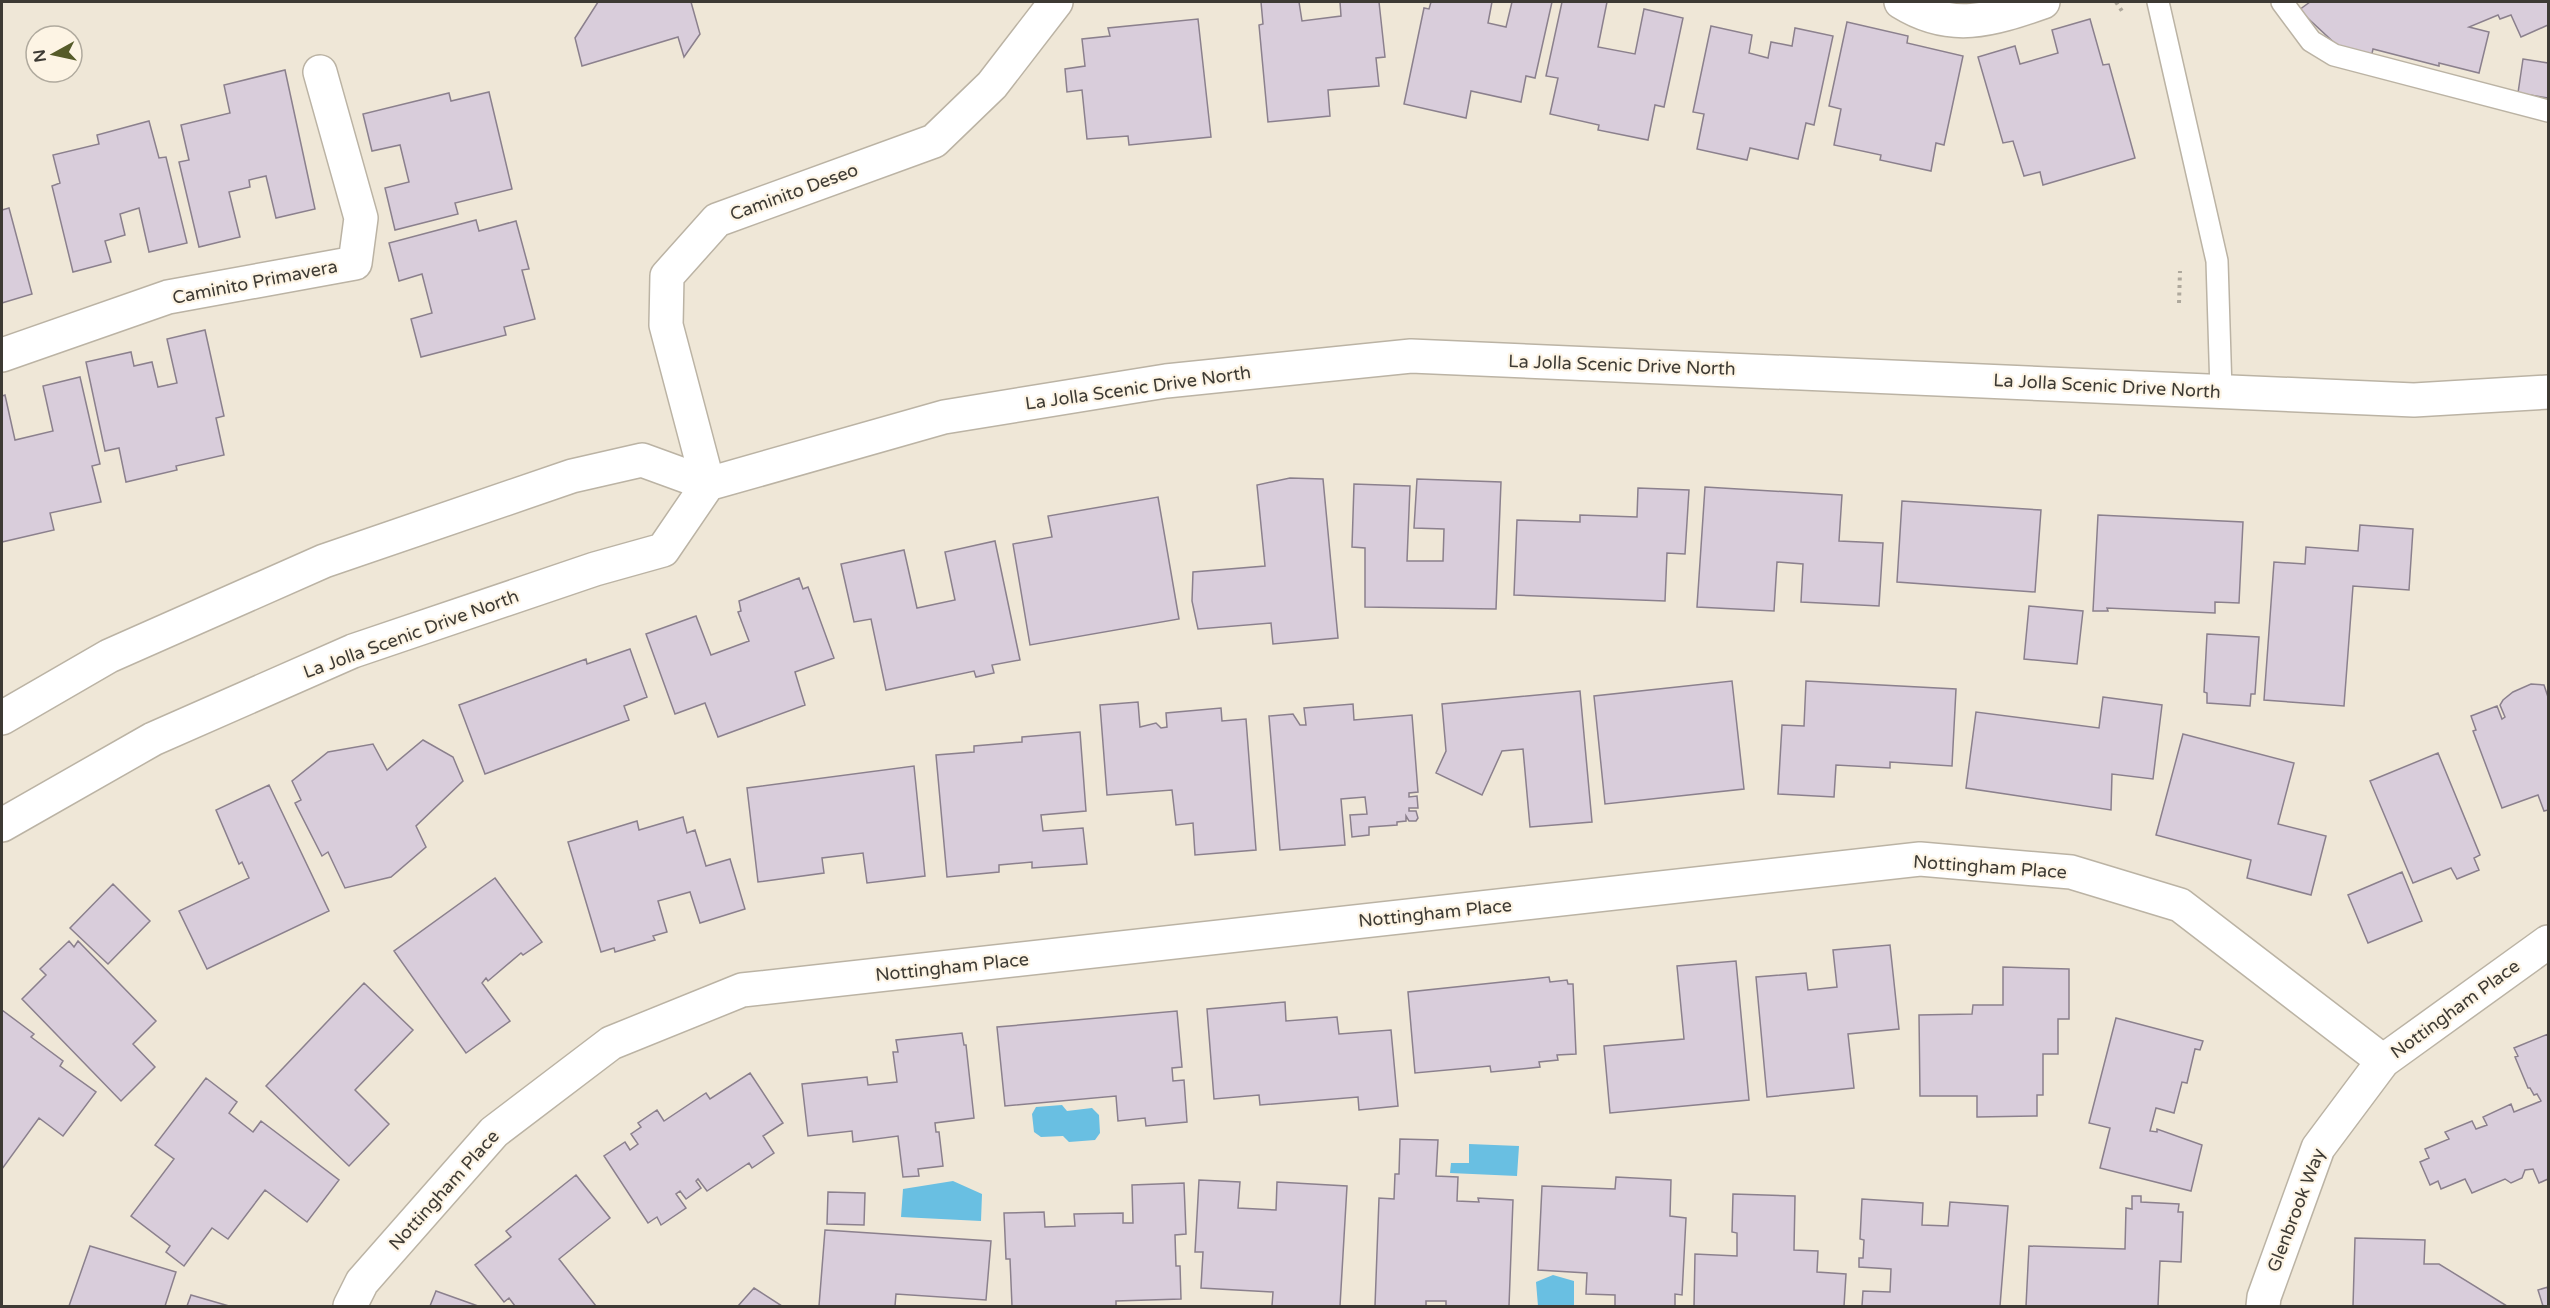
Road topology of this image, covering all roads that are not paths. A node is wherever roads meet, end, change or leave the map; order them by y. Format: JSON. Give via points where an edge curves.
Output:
{"nodes":[{"id":1,"x":1056,"y":2,"type":"edge"},
{"id":2,"x":1901,"y":2,"type":"edge"},
{"id":3,"x":2043,"y":2,"type":"edge"},
{"id":4,"x":2158,"y":2,"type":"edge"},
{"id":5,"x":2285,"y":7,"type":"edge"},
{"id":6,"x":320,"y":72,"type":"dead end"},
{"id":7,"x":2548,"y":111,"type":"edge"},
{"id":8,"x":2,"y":354,"type":"edge"},
{"id":9,"x":2221,"y":391,"type":"junction"},
{"id":10,"x":2548,"y":392,"type":"edge"},
{"id":11,"x":708,"y":484,"type":"junction"},
{"id":12,"x":2,"y":718,"type":"edge"},
{"id":13,"x":2,"y":825,"type":"edge"},
{"id":14,"x":2548,"y":942,"type":"edge"},
{"id":15,"x":2383,"y":1061,"type":"junction"},
{"id":16,"x":350,"y":1306,"type":"edge"},
{"id":17,"x":2263,"y":1306,"type":"edge"}],
"edges":[{"from":1,"to":11,"type":"street","name":"Caminito Deseo","via":[[992,84],[934,141],[717,220],[667,276],[666,325]]},
{"from":2,"to":3,"type":"street","via":[[1916,11],[1958,23],[2006,15]]},
{"from":4,"to":9,"type":"lane","via":[[2217,261]]},
{"from":5,"to":7,"type":"lane","via":[[2311,41],[2334,55]]},
{"from":6,"to":8,"type":"street","name":"Caminito Primavera","via":[[361,218],[355,263],[168,297]]},
{"from":9,"to":10,"type":"street","name":"La Jolla Scenic Drive North","via":[[2414,400]]},
{"from":9,"to":11,"type":"street","name":"La Jolla Scenic Drive North","via":[[1411,356],[1166,381],[944,417]]},
{"from":11,"to":12,"type":"street","via":[[642,460],[572,476],[324,561],[109,656]]},
{"from":11,"to":13,"type":"street","name":"La Jolla Scenic Drive North","via":[[663,550],[595,569],[342,656],[153,739]]},
{"from":14,"to":15,"type":"street","name":"Nottingham Place"},
{"from":15,"to":16,"type":"street","name":"Nottingham Place","via":[[2180,905],[2071,872],[1920,859],[742,990],[611,1043],[494,1132],[362,1282]]},
{"from":15,"to":17,"type":"street","name":"Glenbrook Way","via":[[2318,1148]]}]}
